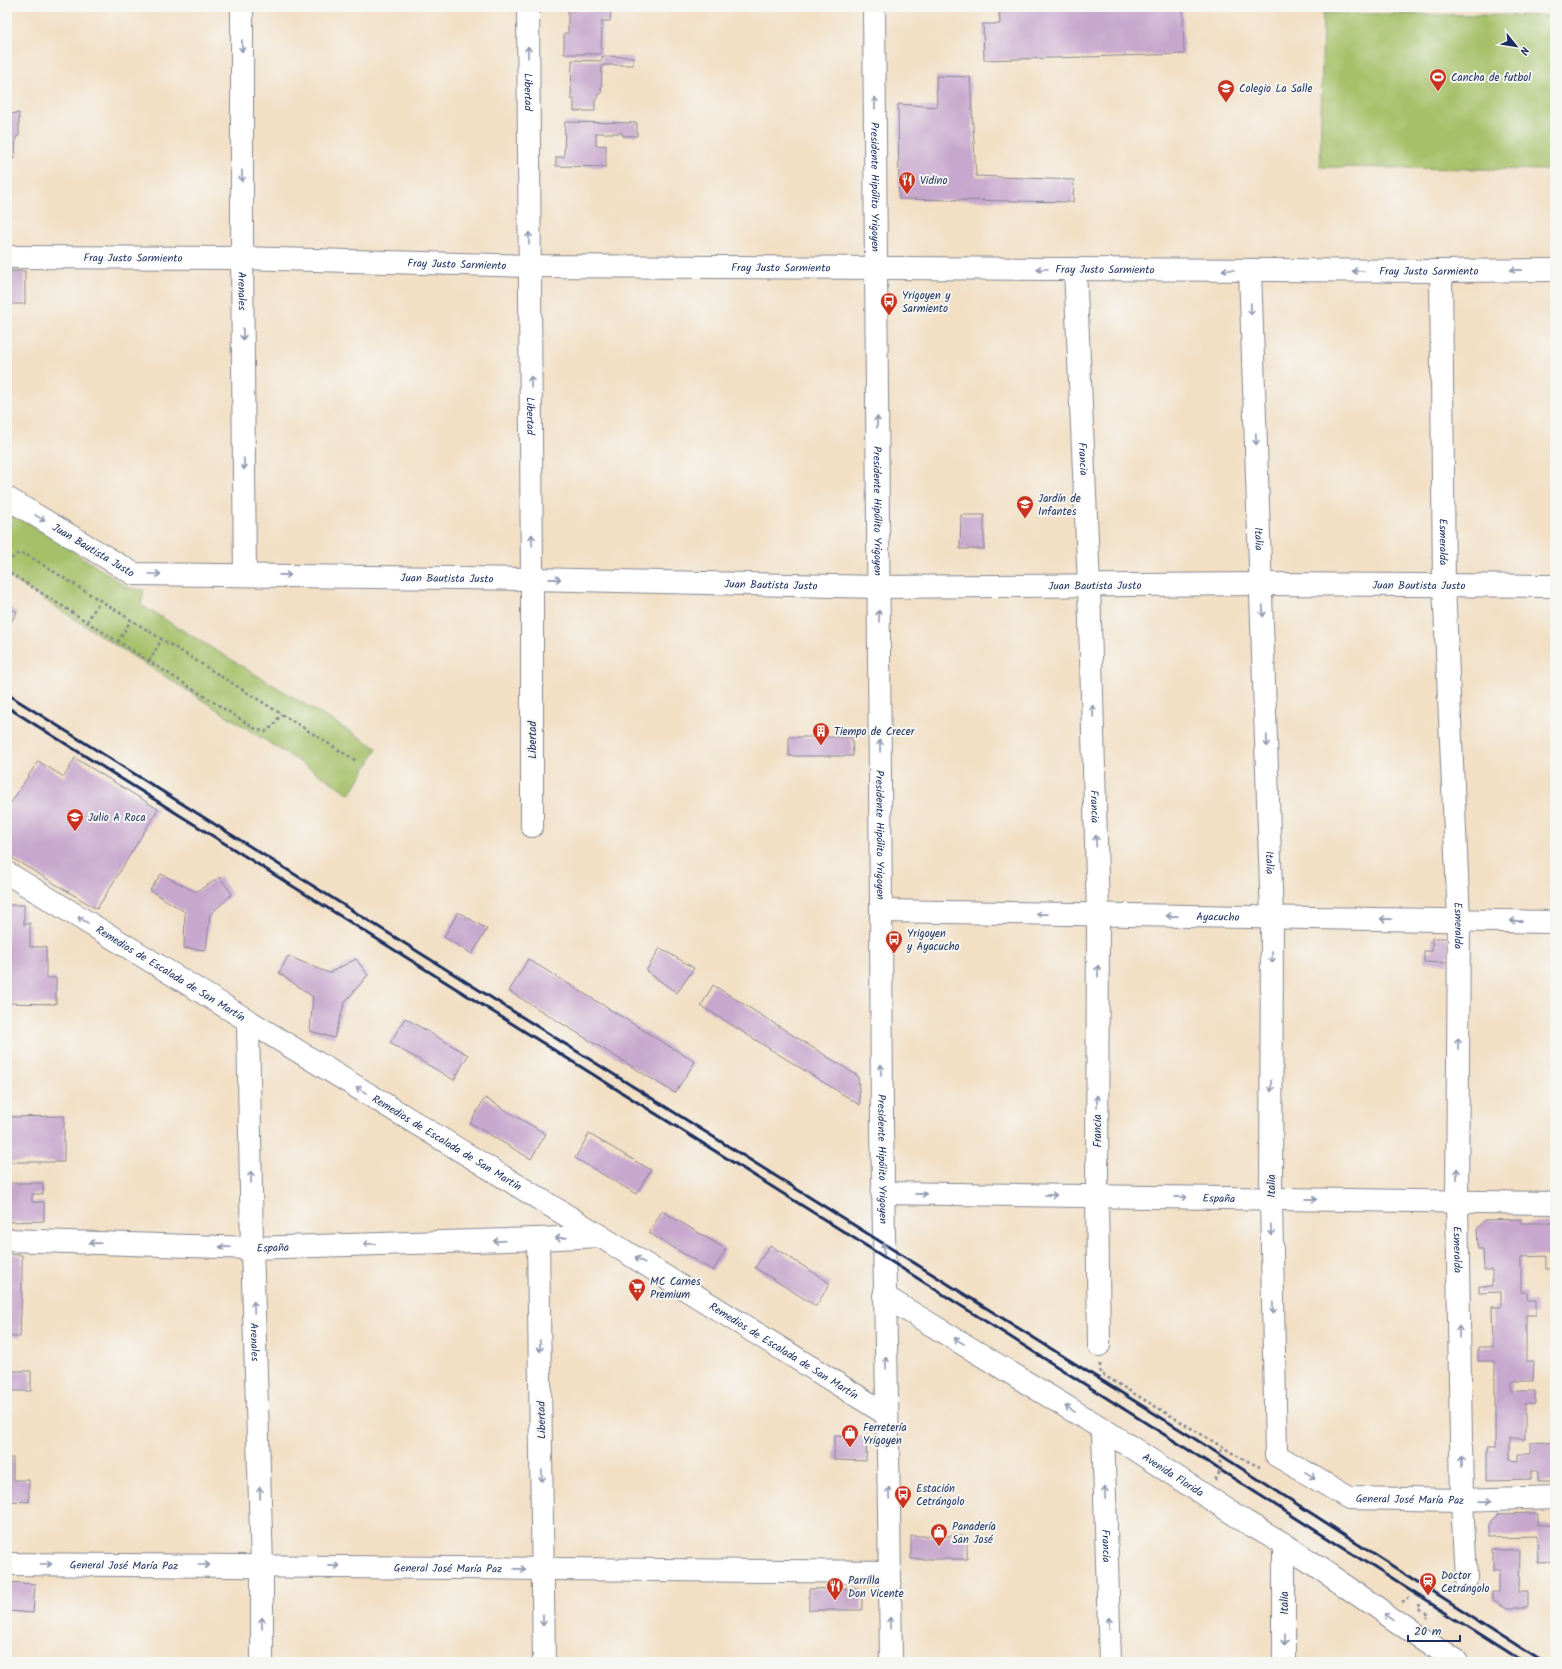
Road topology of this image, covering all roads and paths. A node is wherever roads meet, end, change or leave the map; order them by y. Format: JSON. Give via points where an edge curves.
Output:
{"nodes":[{"id":1,"x":242,"y":7,"type":"edge"},
{"id":2,"x":528,"y":7,"type":"edge"},
{"id":3,"x":874,"y":7,"type":"edge"},
{"id":4,"x":7,"y":257,"type":"edge"},
{"id":5,"x":242,"y":258,"type":"junction"},
{"id":6,"x":530,"y":266,"type":"junction"},
{"id":7,"x":876,"y":268,"type":"junction"},
{"id":8,"x":1075,"y":269,"type":"junction"},
{"id":9,"x":1250,"y":270,"type":"junction"},
{"id":10,"x":1555,"y":270,"type":"edge"},
{"id":11,"x":1440,"y":271,"type":"junction"},
{"id":12,"x":7,"y":498,"type":"edge"},
{"id":13,"x":8,"y":561,"type":"edge"},
{"id":14,"x":245,"y":575,"type":"junction"},
{"id":15,"x":532,"y":579,"type":"junction"},
{"id":16,"x":1262,"y":584,"type":"junction"},
{"id":17,"x":1089,"y":585,"type":"junction"},
{"id":18,"x":1444,"y":585,"type":"junction"},
{"id":19,"x":1555,"y":586,"type":"edge"},
{"id":20,"x":878,"y":587,"type":"junction"},
{"id":21,"x":100,"y":600,"type":"junction"},
{"id":22,"x":131,"y":620,"type":"junction"},
{"id":23,"x":87,"y":622,"type":"junction"},
{"id":24,"x":162,"y":639,"type":"junction"},
{"id":25,"x":118,"y":642,"type":"junction"},
{"id":26,"x":148,"y":661,"type":"junction"},
{"id":27,"x":281,"y":714,"type":"junction"},
{"id":28,"x":358,"y":762,"type":"dead end"},
{"id":29,"x":532,"y":826,"type":"dead end"},
{"id":30,"x":7,"y":873,"type":"edge"},
{"id":31,"x":881,"y":911,"type":"junction"},
{"id":32,"x":1098,"y":915,"type":"junction"},
{"id":33,"x":1272,"y":918,"type":"junction"},
{"id":34,"x":1459,"y":920,"type":"junction"},
{"id":35,"x":1555,"y":922,"type":"edge"},
{"id":36,"x":248,"y":1022,"type":"junction"},
{"id":37,"x":882,"y":1193,"type":"junction"},
{"id":38,"x":1097,"y":1196,"type":"junction"},
{"id":39,"x":1271,"y":1198,"type":"junction"},
{"id":40,"x":1457,"y":1201,"type":"junction"},
{"id":41,"x":1555,"y":1203,"type":"edge"},
{"id":42,"x":600,"y":1236,"type":"junction"},
{"id":43,"x":7,"y":1240,"type":"edge"},
{"id":44,"x":538,"y":1240,"type":"junction"},
{"id":45,"x":252,"y":1248,"type":"junction"},
{"id":46,"x":884,"y":1296,"type":"junction"},
{"id":47,"x":1099,"y":1345,"type":"joint"},
{"id":48,"x":886,"y":1414,"type":"junction"},
{"id":49,"x":1103,"y":1429,"type":"junction"},
{"id":50,"x":1223,"y":1447,"type":"junction"},
{"id":51,"x":1269,"y":1462,"type":"junction"},
{"id":52,"x":1205,"y":1495,"type":"junction"},
{"id":53,"x":1555,"y":1497,"type":"edge"},
{"id":54,"x":1462,"y":1500,"type":"junction"},
{"id":55,"x":1284,"y":1544,"type":"junction"},
{"id":56,"x":7,"y":1564,"type":"edge"},
{"id":57,"x":262,"y":1565,"type":"junction"},
{"id":58,"x":543,"y":1570,"type":"junction"},
{"id":59,"x":889,"y":1572,"type":"junction"},
{"id":60,"x":1466,"y":1579,"type":"dead end"},
{"id":61,"x":1409,"y":1598,"type":"dead end"},
{"id":62,"x":1404,"y":1603,"type":"dead end"},
{"id":63,"x":1421,"y":1605,"type":"dead end"},
{"id":64,"x":1428,"y":1615,"type":"dead end"},
{"id":65,"x":262,"y":1662,"type":"edge"},
{"id":66,"x":544,"y":1662,"type":"edge"},
{"id":67,"x":890,"y":1662,"type":"edge"},
{"id":68,"x":1110,"y":1662,"type":"edge"},
{"id":69,"x":1284,"y":1662,"type":"edge"},
{"id":70,"x":1456,"y":1662,"type":"edge"}],
"edges":[{"from":1,"to":5,"type":"street","name":"Arenales","one_way":true},
{"from":6,"to":2,"type":"street","name":"Libertad","one_way":true},
{"from":7,"to":3,"type":"street","name":"Presidente Hipólito Yrigoyen","one_way":true},
{"from":4,"to":5,"type":"street","name":"Fray Justo Sarmiento"},
{"from":5,"to":6,"type":"street","name":"Fray Justo Sarmiento"},
{"from":5,"to":14,"type":"street","name":"Arenales","one_way":true},
{"from":6,"to":7,"type":"street","name":"Fray Justo Sarmiento"},
{"from":15,"to":6,"type":"street","name":"Libertad","one_way":true},
{"from":8,"to":7,"type":"street","name":"Fray Justo Sarmiento","one_way":true},
{"from":20,"to":7,"type":"street","name":"Presidente Hipólito Yrigoyen","one_way":true},
{"from":9,"to":8,"type":"street","name":"Fray Justo Sarmiento","one_way":true},
{"from":8,"to":17,"type":"street","name":"Francia"},
{"from":11,"to":9,"type":"street","name":"Fray Justo Sarmiento","one_way":true},
{"from":9,"to":16,"type":"street","name":"Italia","one_way":true},
{"from":10,"to":11,"type":"street","name":"Fray Justo Sarmiento","one_way":true},
{"from":11,"to":18,"type":"street","name":"Esmeralda"},
{"from":12,"to":14,"type":"street","name":"Juan Bautista Justo","one_way":true,"via":[[134,574]]},
{"from":13,"to":21,"type":"path","via":[[15,554],[22,553]]},
{"from":13,"to":23,"type":"path","via":[[10,573]]},
{"from":14,"to":15,"type":"street","name":"Juan Bautista Justo","one_way":true},
{"from":15,"to":20,"type":"street","name":"Juan Bautista Justo","one_way":true},
{"from":15,"to":29,"type":"street","name":"Libertad"},
{"from":16,"to":17,"type":"street","name":"Juan Bautista Justo"},
{"from":16,"to":18,"type":"street","name":"Juan Bautista Justo"},
{"from":16,"to":33,"type":"street","name":"Italia","one_way":true},
{"from":17,"to":20,"type":"street","name":"Juan Bautista Justo"},
{"from":32,"to":17,"type":"street","name":"Francia","one_way":true},
{"from":18,"to":19,"type":"street","name":"Juan Bautista Justo"},
{"from":18,"to":34,"type":"street","name":"Esmeralda"},
{"from":31,"to":20,"type":"street","name":"Presidente Hipólito Yrigoyen","one_way":true},
{"from":21,"to":22,"type":"path"},
{"from":21,"to":23,"type":"path"},
{"from":22,"to":24,"type":"path"},
{"from":22,"to":25,"type":"path"},
{"from":23,"to":25,"type":"path"},
{"from":24,"to":26,"type":"path"},
{"from":24,"to":27,"type":"path"},
{"from":25,"to":26,"type":"path"},
{"from":26,"to":27,"type":"path","via":[[256,730],[265,732]]},
{"from":27,"to":28,"type":"path"},
{"from":36,"to":30,"type":"street","name":"Remedios de Escalada de San Martín","one_way":true},
{"from":32,"to":31,"type":"street","name":"Ayacucho","one_way":true},
{"from":37,"to":31,"type":"street","name":"Presidente Hipólito Yrigoyen","one_way":true},
{"from":33,"to":32,"type":"street","name":"Ayacucho","one_way":true},
{"from":38,"to":32,"type":"street","name":"Francia","one_way":true},
{"from":34,"to":33,"type":"street","name":"Ayacucho","one_way":true},
{"from":33,"to":39,"type":"street","name":"Italia","one_way":true},
{"from":35,"to":34,"type":"street","name":"Ayacucho","one_way":true},
{"from":40,"to":34,"type":"street","name":"Esmeralda","one_way":true},
{"from":42,"to":36,"type":"street","name":"Remedios de Escalada de San Martín","one_way":true},
{"from":45,"to":36,"type":"street","name":"Arenales","one_way":true},
{"from":37,"to":38,"type":"street","name":"España","one_way":true},
{"from":46,"to":37,"type":"street","name":"Presidente Hipólito Yrigoyen","one_way":true},
{"from":38,"to":39,"type":"street","name":"España","one_way":true},
{"from":38,"to":47,"type":"street","name":"Francia"},
{"from":39,"to":40,"type":"street","name":"España","one_way":true},
{"from":39,"to":51,"type":"street","name":"Italia","one_way":true},
{"from":40,"to":41,"type":"street","name":"España"},
{"from":54,"to":40,"type":"street","name":"Esmeralda","one_way":true},
{"from":42,"to":44,"type":"street","one_way":true},
{"from":48,"to":42,"type":"street","name":"Remedios de Escalada de San Martín","one_way":true},
{"from":45,"to":43,"type":"street","name":"España","one_way":true},
{"from":44,"to":45,"type":"street","name":"España","one_way":true},
{"from":44,"to":58,"type":"street","name":"Libertad","one_way":true},
{"from":57,"to":45,"type":"street","name":"Arenales","one_way":true},
{"from":48,"to":46,"type":"street","name":"Presidente Hipólito Yrigoyen","one_way":true},
{"from":49,"to":46,"type":"street","name":"Avenida Florida","one_way":true},
{"from":47,"to":50,"type":"path","via":[[1100,1373]]},
{"from":59,"to":48,"type":"street","name":"Presidente Hipólito Yrigoyen","one_way":true},
{"from":49,"to":52,"type":"street","name":"Avenida Florida"},
{"from":68,"to":49,"type":"street","name":"Francia","one_way":true},
{"from":50,"to":51,"type":"path"},
{"from":50,"to":52,"type":"path","via":[[1219,1454],[1221,1470]]},
{"from":51,"to":54,"type":"street","name":"General José María Paz","one_way":true,"via":[[1350,1498]]},
{"from":52,"to":55,"type":"street","name":"Avenida Florida"},
{"from":54,"to":53,"type":"street","name":"General José María Paz","one_way":true},
{"from":54,"to":60,"type":"street","name":"Esmeralda"},
{"from":55,"to":69,"type":"street","name":"Italia","one_way":true},
{"from":70,"to":55,"type":"street","name":"Avenida Florida","one_way":true},
{"from":56,"to":57,"type":"street","name":"General José María Paz","one_way":true},
{"from":57,"to":58,"type":"street","name":"General José María Paz","one_way":true},
{"from":65,"to":57,"type":"street","name":"Arenales","one_way":true},
{"from":58,"to":59,"type":"street","name":"General José María Paz"},
{"from":58,"to":66,"type":"street","name":"Libertad","one_way":true},
{"from":67,"to":59,"type":"street","name":"Presidente Hipólito Yrigoyen","one_way":true},
{"from":61,"to":62,"type":"path"},
{"from":63,"to":64,"type":"path","via":[[1419,1610]]}]}
